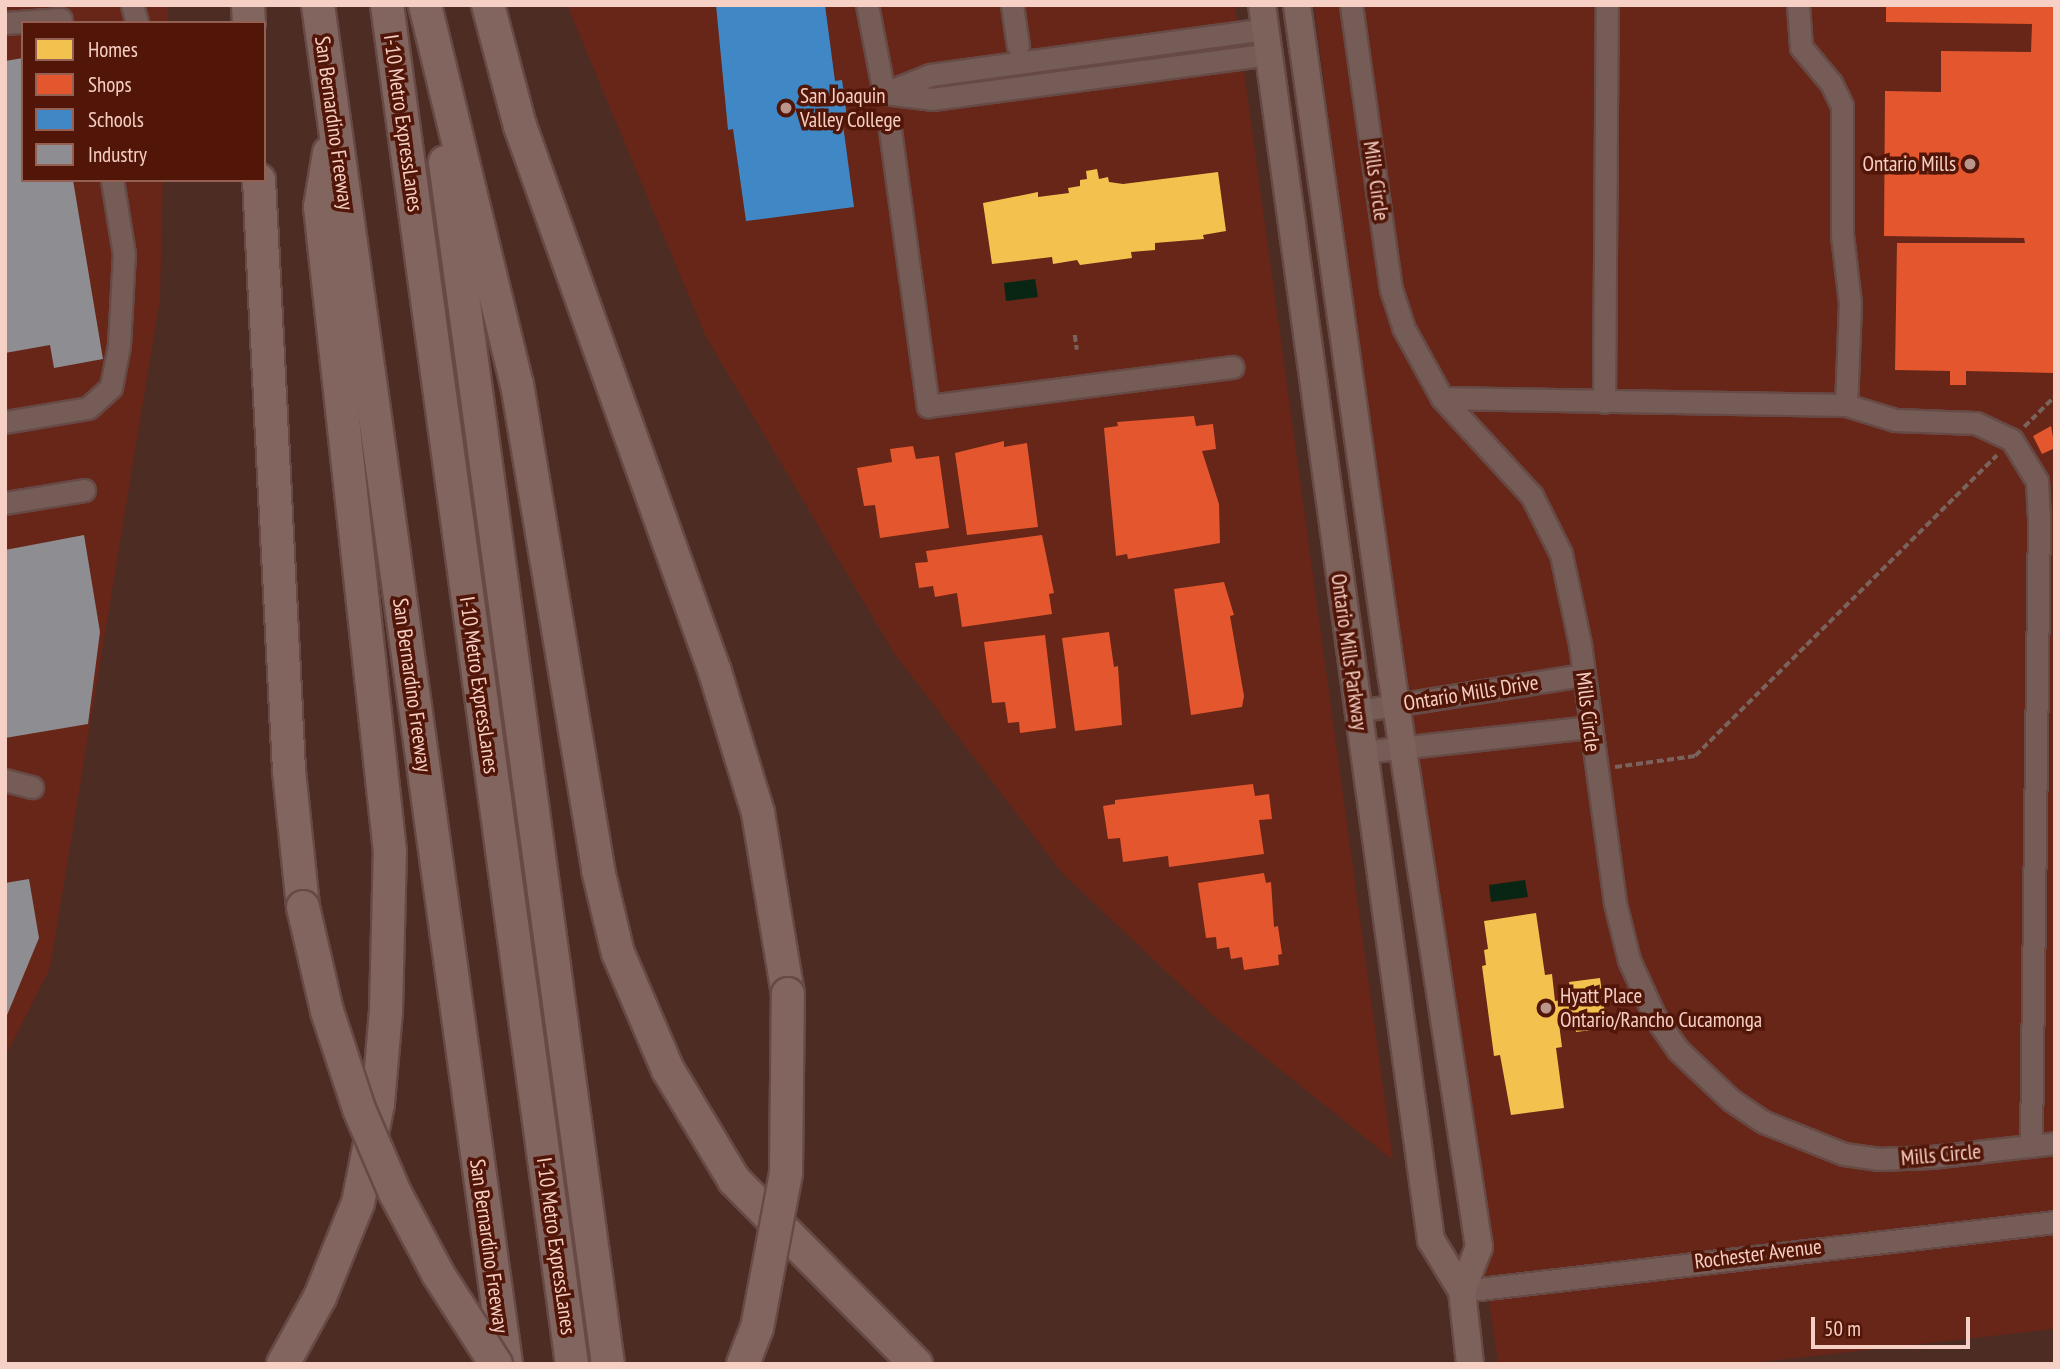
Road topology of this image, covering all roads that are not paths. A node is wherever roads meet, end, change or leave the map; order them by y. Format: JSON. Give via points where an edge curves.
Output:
{"nodes":[{"id":1,"x":318,"y":5,"type":"edge"},
{"id":2,"x":387,"y":5,"type":"edge"},
{"id":3,"x":424,"y":5,"type":"edge"},
{"id":4,"x":488,"y":5,"type":"edge"},
{"id":5,"x":867,"y":5,"type":"edge"},
{"id":6,"x":1012,"y":5,"type":"edge"},
{"id":7,"x":1297,"y":5,"type":"edge"},
{"id":8,"x":1351,"y":5,"type":"edge"},
{"id":9,"x":1607,"y":5,"type":"edge"},
{"id":10,"x":1798,"y":5,"type":"edge"},
{"id":11,"x":63,"y":16,"type":"edge"},
{"id":12,"x":22,"y":21,"type":"edge"},
{"id":13,"x":1265,"y":29,"type":"edge"},
{"id":14,"x":1018,"y":46,"type":"dead end"},
{"id":15,"x":334,"y":120,"type":"junction"},
{"id":16,"x":890,"y":130,"type":"dead end"},
{"id":17,"x":112,"y":182,"type":"edge"},
{"id":18,"x":259,"y":182,"type":"edge"},
{"id":19,"x":1233,"y":367,"type":"dead end"},
{"id":20,"x":1442,"y":398,"type":"junction"},
{"id":21,"x":1604,"y":402,"type":"junction"},
{"id":22,"x":1846,"y":405,"type":"junction"},
{"id":23,"x":5,"y":422,"type":"edge"},
{"id":24,"x":84,"y":490,"type":"dead end"},
{"id":25,"x":5,"y":503,"type":"edge"},
{"id":26,"x":2046,"y":648,"type":"edge"},
{"id":27,"x":1583,"y":675,"type":"junction"},
{"id":28,"x":1396,"y":705,"type":"junction"},
{"id":29,"x":1358,"y":711,"type":"junction"},
{"id":30,"x":1589,"y":727,"type":"junction"},
{"id":31,"x":1402,"y":748,"type":"junction"},
{"id":32,"x":1363,"y":752,"type":"junction"},
{"id":33,"x":5,"y":780,"type":"edge"},
{"id":34,"x":32,"y":787,"type":"dead end"},
{"id":35,"x":2055,"y":1143,"type":"edge"},
{"id":36,"x":2031,"y":1146,"type":"junction"},
{"id":37,"x":2055,"y":1222,"type":"edge"},
{"id":38,"x":1462,"y":1291,"type":"junction"},
{"id":39,"x":283,"y":1364,"type":"edge"},
{"id":40,"x":496,"y":1364,"type":"edge"},
{"id":41,"x":506,"y":1364,"type":"edge"},
{"id":42,"x":572,"y":1364,"type":"edge"},
{"id":43,"x":608,"y":1364,"type":"edge"},
{"id":44,"x":743,"y":1364,"type":"edge"},
{"id":45,"x":916,"y":1364,"type":"edge"},
{"id":46,"x":1470,"y":1364,"type":"edge"}],
"edges":[{"from":1,"to":15,"type":"highway","name":"San Bernardino Freeway"},
{"from":2,"to":42,"type":"highway","name":"I-10 Metro ExpressLanes"},
{"from":3,"to":43,"type":"highway"},
{"from":3,"to":45,"type":"highway","via":[[517,384],[598,870],[618,953],[668,1070],[734,1180]]},
{"from":4,"to":44,"type":"highway","bridge":true,"via":[[520,126],[758,813],[788,994],[786,1173],[757,1328]]},
{"from":5,"to":13,"type":"street","via":[[884,93],[930,75]]},
{"from":6,"to":14,"type":"street"},
{"from":7,"to":28,"type":"main road","name":"Ontario Mills Parkway"},
{"from":8,"to":20,"type":"street","name":"Mills Circle","via":[[1391,289],[1410,345]]},
{"from":9,"to":21,"type":"street"},
{"from":10,"to":22,"type":"street","via":[[1801,47],[1831,83],[1842,106],[1842,235],[1850,303]]},
{"from":11,"to":12,"type":"street"},
{"from":13,"to":29,"type":"main road","name":"Ontario Mills Parkway"},
{"from":15,"to":39,"type":"highway","via":[[320,207],[390,852],[387,998],[377,1104],[358,1203],[320,1297]]},
{"from":15,"to":41,"type":"highway","name":"San Bernardino Freeway"},
{"from":16,"to":19,"type":"street","via":[[928,406]]},
{"from":17,"to":23,"type":"street","via":[[124,254],[119,345],[111,387],[88,408]]},
{"from":18,"to":40,"type":"highway","bridge":true,"via":[[289,771],[303,907],[327,1011],[365,1121],[438,1274]]},
{"from":20,"to":21,"type":"street"},
{"from":20,"to":27,"type":"street","name":"Mills Circle","via":[[1538,508],[1566,572]]},
{"from":21,"to":22,"type":"street"},
{"from":22,"to":26,"type":"street","via":[[1895,420],[1976,423],[2012,440],[2037,481]]},
{"from":24,"to":25,"type":"street"},
{"from":26,"to":36,"type":"street"},
{"from":27,"to":28,"type":"street","name":"Ontario Mills Drive"},
{"from":27,"to":30,"type":"street","name":"Mills Circle"},
{"from":28,"to":29,"type":"street","name":"Ontario Mills Drive"},
{"from":28,"to":31,"type":"main road","name":"Ontario Mills Parkway"},
{"from":29,"to":32,"type":"main road","name":"Ontario Mills Parkway"},
{"from":30,"to":31,"type":"street","name":"Ontario Mills Drive"},
{"from":30,"to":36,"type":"street","name":"Mills Circle","via":[[1615,903],[1629,960],[1655,1017],[1703,1076],[1764,1122],[1844,1154],[1878,1159],[1931,1157]]},
{"from":31,"to":32,"type":"street","name":"Ontario Mills Drive"},
{"from":31,"to":38,"type":"main road","name":"Ontario Mills Parkway","via":[[1479,1247]]},
{"from":32,"to":38,"type":"main road","name":"Ontario Mills Parkway","via":[[1431,1240]]},
{"from":33,"to":34,"type":"street"},
{"from":35,"to":36,"type":"street","name":"Mills Circle"},
{"from":37,"to":38,"type":"street","name":"Rochester Avenue"},
{"from":38,"to":46,"type":"main road","name":"Ontario Mills Parkway"}]}
